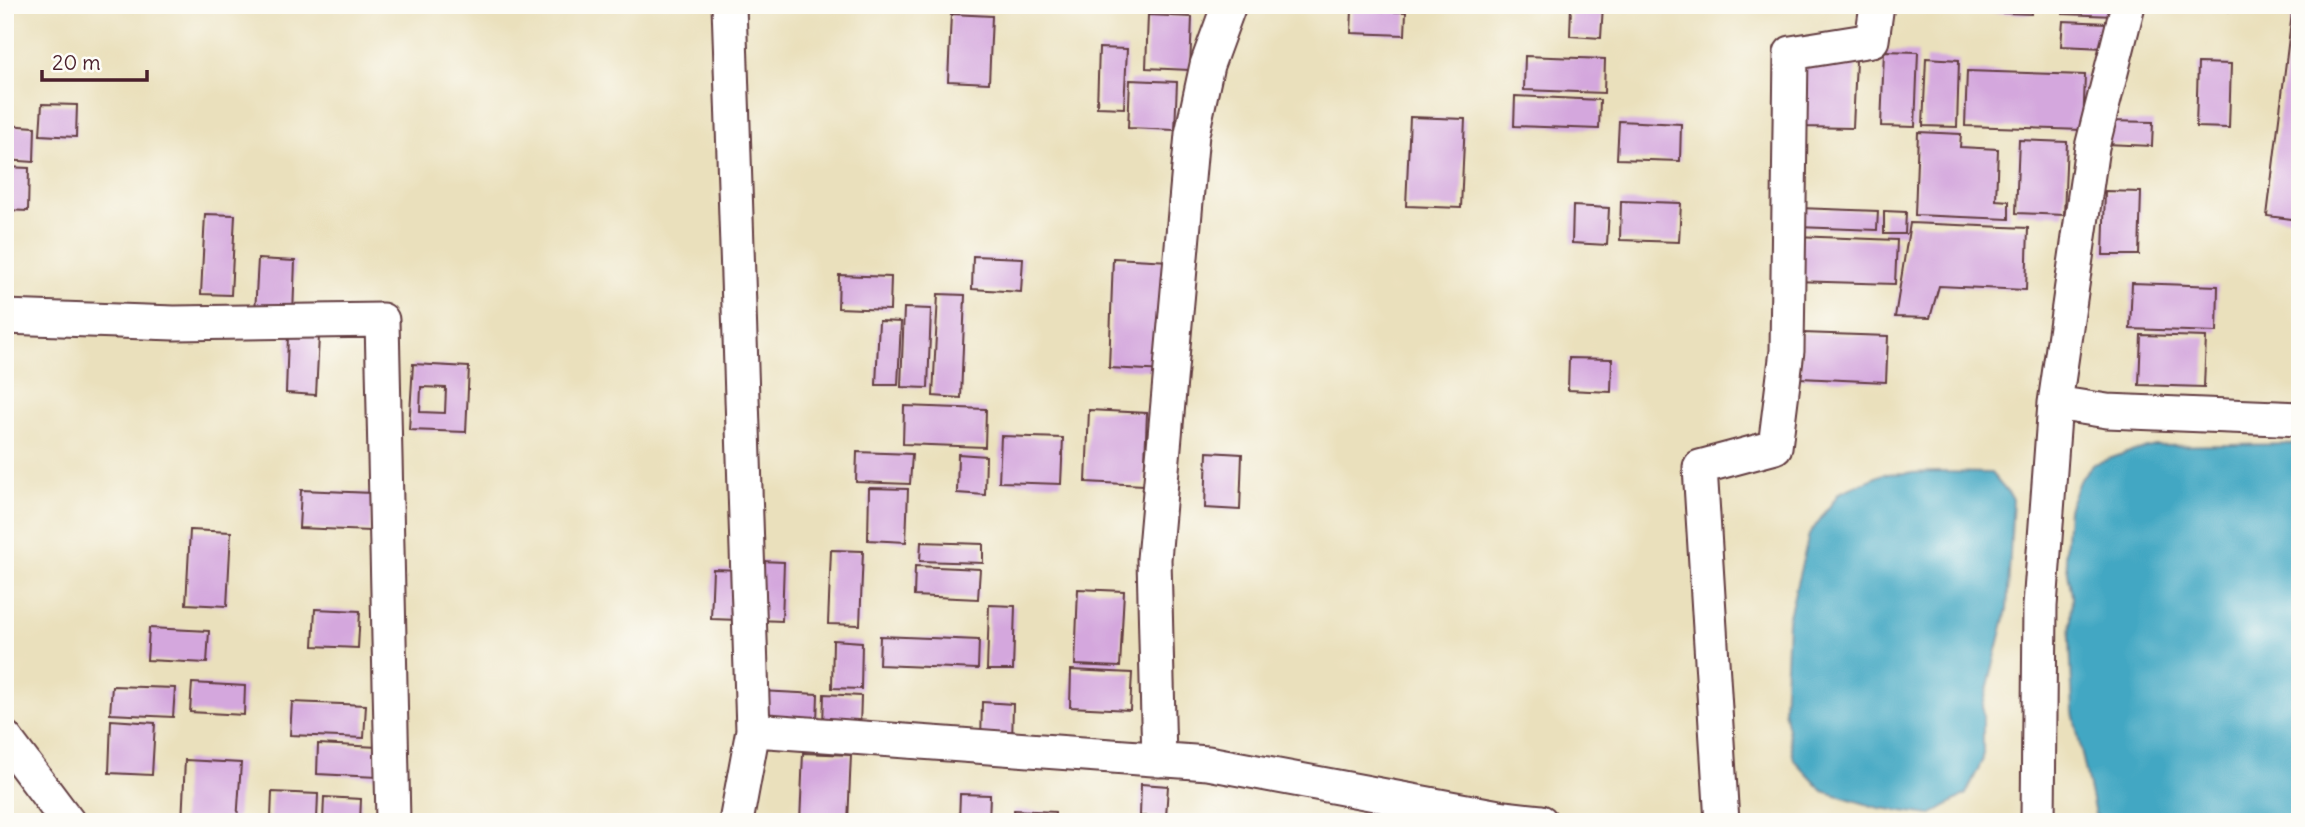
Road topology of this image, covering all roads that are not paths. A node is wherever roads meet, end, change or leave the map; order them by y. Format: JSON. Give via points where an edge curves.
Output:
{"nodes":[{"id":1,"x":729,"y":5,"type":"edge"},
{"id":2,"x":1229,"y":5,"type":"edge"},
{"id":3,"x":1877,"y":5,"type":"edge"},
{"id":4,"x":2127,"y":5,"type":"edge"},
{"id":5,"x":5,"y":317,"type":"edge"},
{"id":6,"x":2055,"y":403,"type":"junction"},
{"id":7,"x":2300,"y":419,"type":"edge"},
{"id":8,"x":753,"y":730,"type":"junction"},
{"id":9,"x":5,"y":738,"type":"edge"},
{"id":10,"x":1159,"y":760,"type":"junction"},
{"id":11,"x":396,"y":821,"type":"edge"},
{"id":12,"x":68,"y":822,"type":"edge"},
{"id":13,"x":736,"y":822,"type":"edge"},
{"id":14,"x":1541,"y":822,"type":"edge"},
{"id":15,"x":1722,"y":822,"type":"edge"},
{"id":16,"x":2038,"y":822,"type":"edge"}],
"edges":[{"from":1,"to":8,"type":"street"},
{"from":2,"to":10,"type":"street","via":[[1207,65],[1192,134],[1154,559]]},
{"from":3,"to":15,"type":"street","via":[[1872,40],[1791,53],[1787,351],[1775,447],[1700,467]]},
{"from":4,"to":6,"type":"street","via":[[2091,147]]},
{"from":5,"to":11,"type":"street","via":[[174,323],[382,320]]},
{"from":6,"to":7,"type":"street","via":[[2107,411]]},
{"from":6,"to":16,"type":"street","via":[[2039,606]]},
{"from":8,"to":10,"type":"street"},
{"from":8,"to":13,"type":"street"},
{"from":9,"to":12,"type":"street"},
{"from":10,"to":14,"type":"street","via":[[1208,764]]}]}
